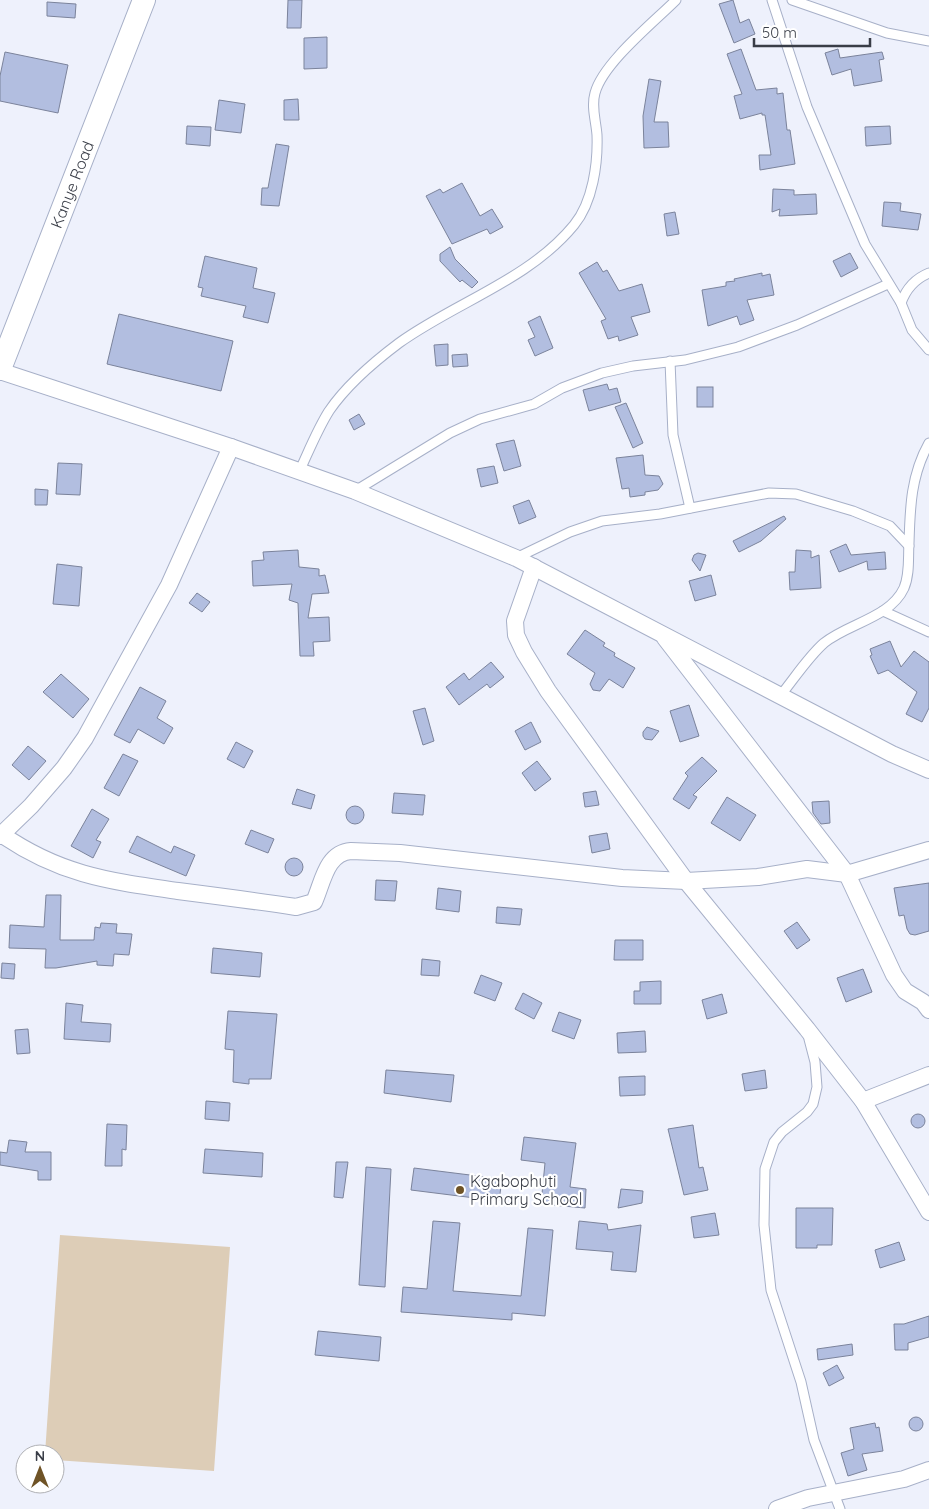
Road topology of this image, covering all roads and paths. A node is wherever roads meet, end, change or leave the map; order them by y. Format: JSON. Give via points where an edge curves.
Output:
{"nodes":[{"id":1,"x":144,"y":0,"type":"edge"},
{"id":2,"x":676,"y":0,"type":"edge"},
{"id":3,"x":772,"y":0,"type":"edge"},
{"id":4,"x":792,"y":0,"type":"edge"},
{"id":5,"x":929,"y":41,"type":"edge"},
{"id":6,"x":929,"y":273,"type":"edge"},
{"id":7,"x":888,"y":284,"type":"junction"},
{"id":8,"x":901,"y":304,"type":"junction"},
{"id":9,"x":929,"y":350,"type":"edge"},
{"id":10,"x":670,"y":361,"type":"junction"},
{"id":11,"x":0,"y":370,"type":"edge"},
{"id":12,"x":929,"y":443,"type":"edge"},
{"id":13,"x":231,"y":447,"type":"junction"},
{"id":14,"x":298,"y":472,"type":"junction"},
{"id":15,"x":355,"y":491,"type":"junction"},
{"id":16,"x":690,"y":508,"type":"junction"},
{"id":17,"x":908,"y":546,"type":"junction"},
{"id":18,"x":516,"y":558,"type":"junction"},
{"id":19,"x":534,"y":567,"type":"junction"},
{"id":20,"x":884,"y":611,"type":"junction"},
{"id":21,"x":929,"y":632,"type":"edge"},
{"id":22,"x":662,"y":634,"type":"junction"},
{"id":23,"x":780,"y":696,"type":"junction"},
{"id":24,"x":929,"y":770,"type":"edge"},
{"id":25,"x":1,"y":835,"type":"edge"},
{"id":26,"x":929,"y":850,"type":"edge"},
{"id":27,"x":847,"y":874,"type":"junction"},
{"id":28,"x":686,"y":881,"type":"junction"},
{"id":29,"x":929,"y":1010,"type":"edge"},
{"id":30,"x":807,"y":1029,"type":"junction"},
{"id":31,"x":929,"y":1075,"type":"edge"},
{"id":32,"x":863,"y":1101,"type":"junction"},
{"id":33,"x":929,"y":1212,"type":"edge"},
{"id":34,"x":929,"y":1470,"type":"edge"},
{"id":35,"x":837,"y":1502,"type":"edge"},
{"id":36,"x":777,"y":1509,"type":"edge"}],
"edges":[{"from":1,"to":11,"type":"main road","name":"Kanye Road"},
{"from":2,"to":14,"type":"lane","via":[[622,52],[603,76],[595,93],[596,170],[576,223],[539,257],[422,329],[379,360],[329,411]]},
{"from":3,"to":7,"type":"lane","via":[[807,107],[865,244]]},
{"from":4,"to":5,"type":"lane","via":[[887,33]]},
{"from":6,"to":8,"type":"lane","via":[[906,289]]},
{"from":7,"to":8,"type":"lane"},
{"from":7,"to":10,"type":"lane","via":[[738,347]]},
{"from":8,"to":9,"type":"lane","via":[[912,330]]},
{"from":10,"to":15,"type":"lane","via":[[602,373],[562,388],[534,404],[480,419],[450,432]]},
{"from":10,"to":16,"type":"lane","via":[[673,435]]},
{"from":11,"to":13,"type":"street"},
{"from":12,"to":17,"type":"lane","via":[[913,482]]},
{"from":13,"to":14,"type":"street"},
{"from":13,"to":25,"type":"street","via":[[170,586],[89,730],[64,768]]},
{"from":14,"to":15,"type":"street"},
{"from":15,"to":18,"type":"street"},
{"from":16,"to":17,"type":"lane","via":[[769,493],[796,494],[890,526]]},
{"from":16,"to":18,"type":"lane","via":[[584,526]]},
{"from":17,"to":20,"type":"lane","via":[[908,579],[897,600]]},
{"from":18,"to":19,"type":"street"},
{"from":19,"to":22,"type":"street"},
{"from":19,"to":28,"type":"street","via":[[515,621],[520,643],[548,691]]},
{"from":20,"to":21,"type":"lane"},
{"from":20,"to":23,"type":"lane","via":[[824,644]]},
{"from":22,"to":23,"type":"street"},
{"from":22,"to":27,"type":"street"},
{"from":23,"to":24,"type":"street"},
{"from":25,"to":28,"type":"street","via":[[52,863],[109,881],[296,907],[314,902],[330,861],[343,852],[351,851],[400,853],[622,878]]},
{"from":26,"to":27,"type":"street"},
{"from":27,"to":28,"type":"street","via":[[807,869],[758,877]]},
{"from":27,"to":29,"type":"street","via":[[894,975],[905,991]]},
{"from":28,"to":30,"type":"street"},
{"from":30,"to":32,"type":"street"},
{"from":30,"to":35,"type":"lane","via":[[817,1087],[813,1104],[807,1112],[774,1142],[765,1169],[764,1225],[771,1290],[802,1382],[814,1440]]},
{"from":31,"to":32,"type":"street"},
{"from":32,"to":33,"type":"street"},
{"from":34,"to":35,"type":"street"},
{"from":35,"to":36,"type":"street","via":[[808,1498]]}]}
